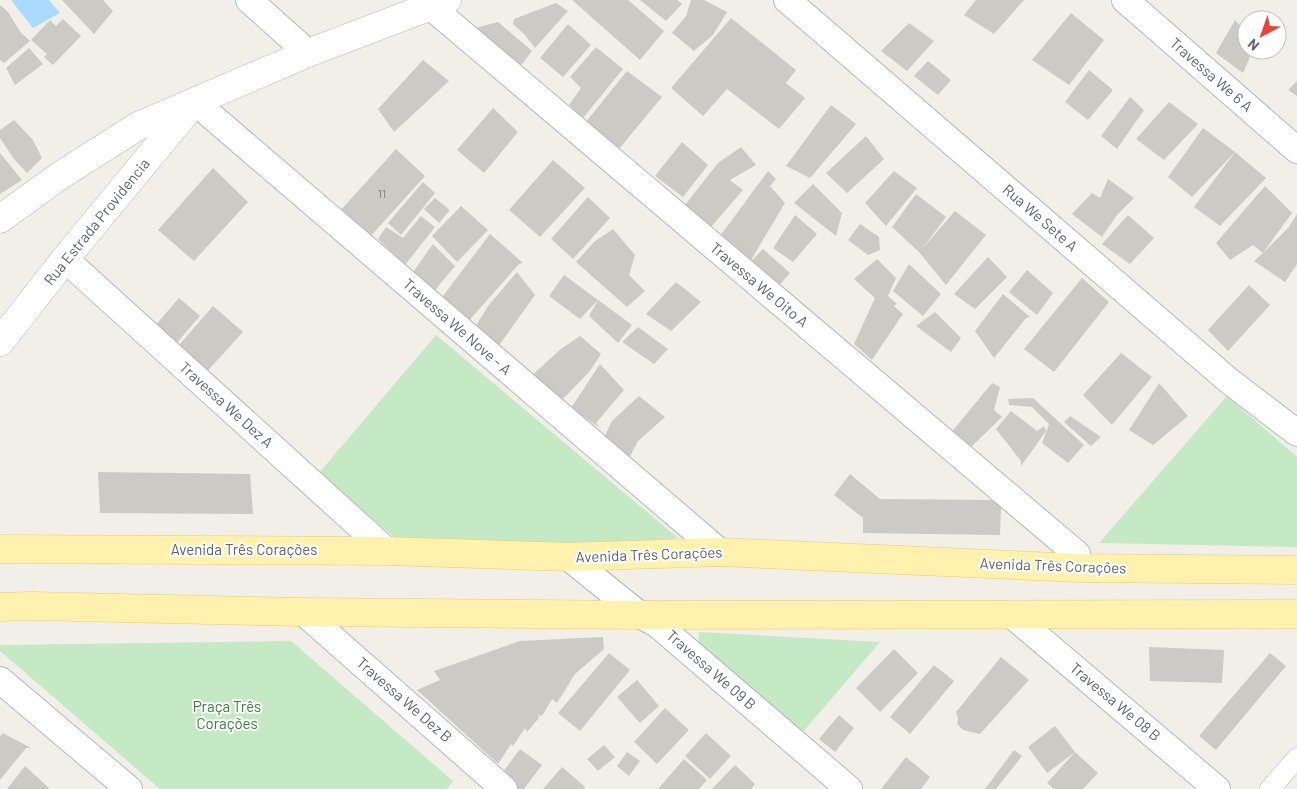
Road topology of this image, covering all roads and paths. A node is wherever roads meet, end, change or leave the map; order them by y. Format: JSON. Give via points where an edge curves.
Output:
{"nodes":[{"id":1,"x":249,"y":0,"type":"edge"},
{"id":2,"x":786,"y":0,"type":"edge"},
{"id":3,"x":1125,"y":0,"type":"edge"},
{"id":4,"x":438,"y":3,"type":"edge"},
{"id":5,"x":308,"y":53,"type":"junction"},
{"id":6,"x":195,"y":102,"type":"junction"},
{"id":7,"x":1297,"y":150,"type":"edge"},
{"id":8,"x":0,"y":220,"type":"edge"},
{"id":9,"x":65,"y":259,"type":"junction"},
{"id":10,"x":0,"y":342,"type":"edge"},
{"id":11,"x":1297,"y":433,"type":"edge"},
{"id":12,"x":0,"y":549,"type":"edge"},
{"id":13,"x":387,"y":551,"type":"junction"},
{"id":14,"x":720,"y":552,"type":"junction"},
{"id":15,"x":568,"y":557,"type":"junction"},
{"id":16,"x":1079,"y":568,"type":"junction"},
{"id":17,"x":1297,"y":570,"type":"edge"},
{"id":18,"x":0,"y":607,"type":"edge"},
{"id":19,"x":303,"y":612,"type":"junction"},
{"id":20,"x":1297,"y":614,"type":"edge"},
{"id":21,"x":640,"y":615,"type":"junction"},
{"id":22,"x":1013,"y":616,"type":"junction"},
{"id":23,"x":0,"y":680,"type":"edge"},
{"id":24,"x":1297,"y":758,"type":"edge"},
{"id":25,"x":129,"y":789,"type":"edge"},
{"id":26,"x":504,"y":789,"type":"edge"},
{"id":27,"x":849,"y":789,"type":"edge"},
{"id":28,"x":1217,"y":789,"type":"edge"},
{"id":29,"x":1270,"y":789,"type":"edge"}],
"edges":[{"from":1,"to":5,"type":"street"},
{"from":2,"to":11,"type":"street","name":"Rua We Sete A","via":[[1228,380]]},
{"from":3,"to":7,"type":"street","name":"Travessa We 6 A"},
{"from":4,"to":5,"type":"main road","name":"Rua Estrada Providencia"},
{"from":4,"to":16,"type":"street","name":"Travessa We Oito A","via":[[1077,554]]},
{"from":5,"to":6,"type":"main road","name":"Rua Estrada Providencia"},
{"from":6,"to":8,"type":"main road","name":"Rua Estrada Providencia","via":[[130,130]]},
{"from":6,"to":9,"type":"main road","name":"Rua Estrada Providencia"},
{"from":6,"to":14,"type":"street","name":"Travessa We Nove - A"},
{"from":9,"to":10,"type":"main road","name":"Rua Estrada Providencia"},
{"from":9,"to":13,"type":"street","name":"Travessa We Dez A"},
{"from":12,"to":13,"type":"main road","name":"Avenida Três Corações"},
{"from":13,"to":15,"type":"main road","name":"Avenida Três Corações"},
{"from":14,"to":15,"type":"main road","name":"Avenida Três Corações"},
{"from":14,"to":16,"type":"main road","name":"Avenida Três Corações"},
{"from":15,"to":21,"type":"street","name":"Travessa We 09 B"},
{"from":16,"to":17,"type":"main road","name":"Avenida Três Corações"},
{"from":18,"to":19,"type":"main road"},
{"from":19,"to":21,"type":"main road"},
{"from":19,"to":26,"type":"street","name":"Travessa We Dez B"},
{"from":20,"to":22,"type":"main road"},
{"from":21,"to":22,"type":"main road"},
{"from":21,"to":27,"type":"street","name":"Travessa We 09 B","via":[[658,625]]},
{"from":22,"to":28,"type":"street","name":"Travessa We 08 B"},
{"from":23,"to":25,"type":"street"},
{"from":24,"to":29,"type":"street"}]}
